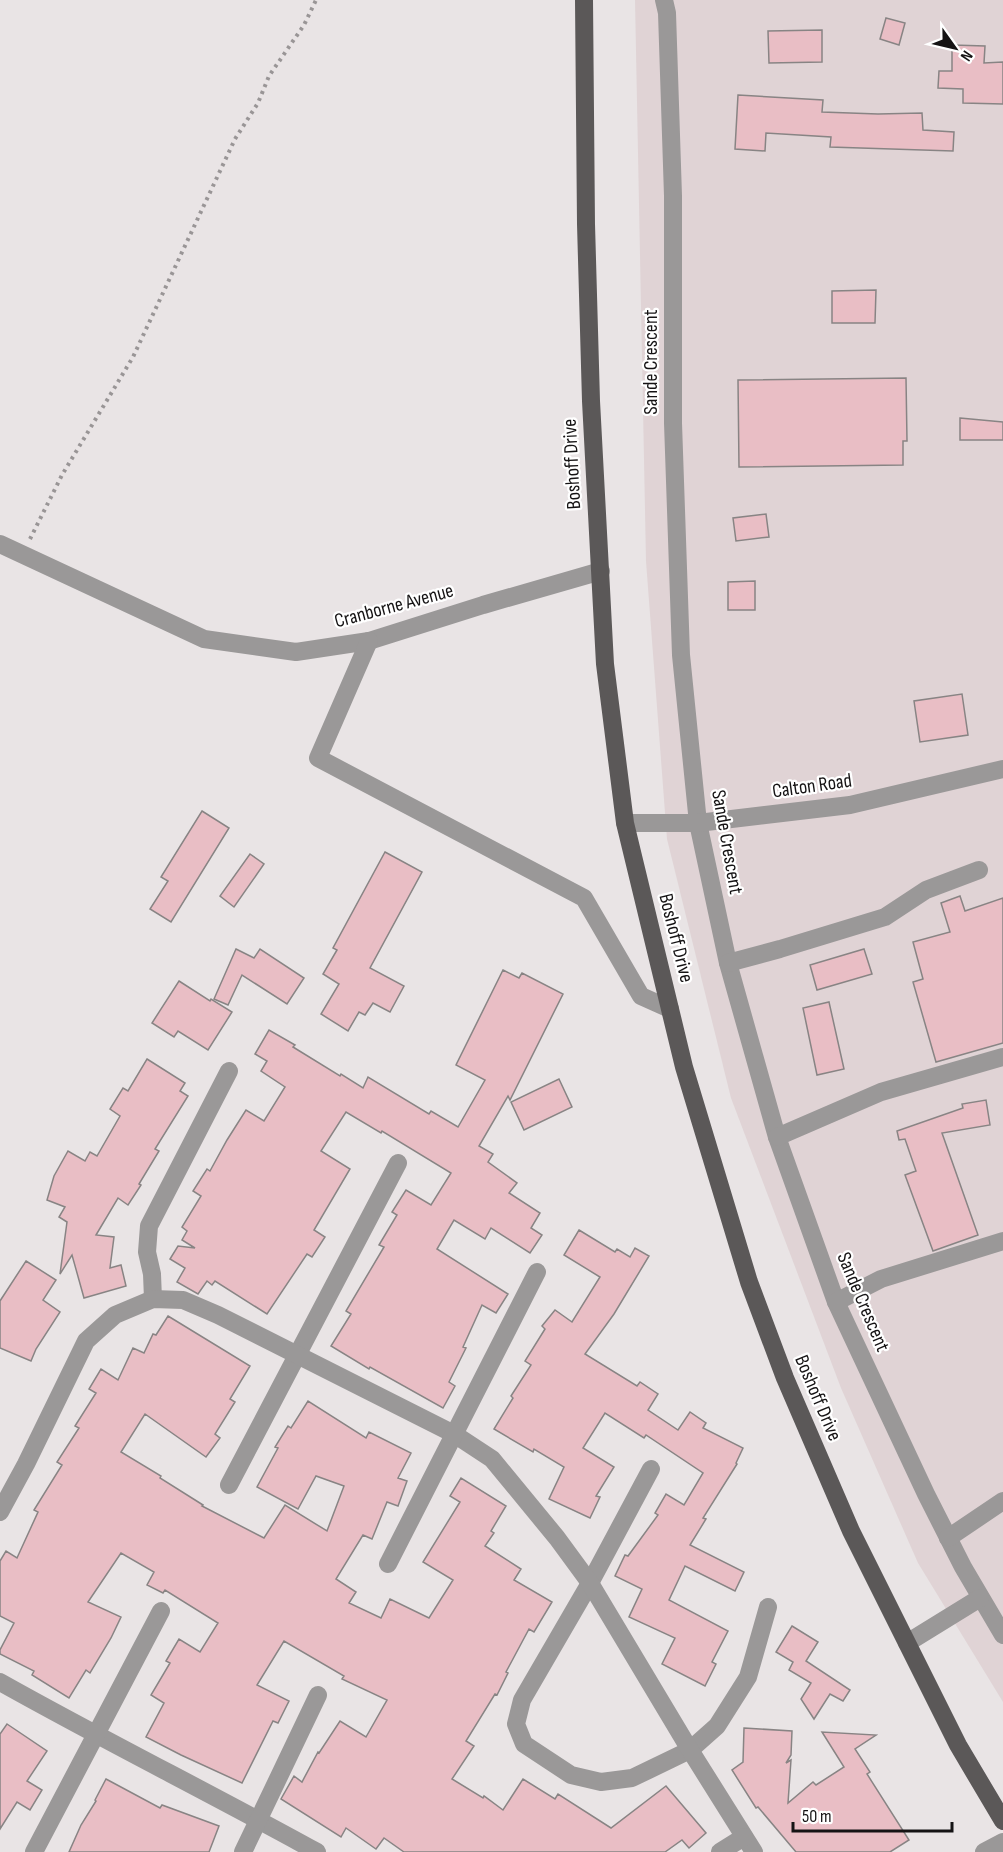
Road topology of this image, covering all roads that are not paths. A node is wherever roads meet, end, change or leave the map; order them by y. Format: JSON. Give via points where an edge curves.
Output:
{"nodes":[{"id":1,"x":584,"y":0,"type":"edge"},
{"id":2,"x":664,"y":0,"type":"edge"},
{"id":3,"x":0,"y":544,"type":"edge"},
{"id":4,"x":601,"y":571,"type":"junction"},
{"id":5,"x":369,"y":641,"type":"junction"},
{"id":6,"x":1003,"y":769,"type":"edge"},
{"id":7,"x":625,"y":823,"type":"junction"},
{"id":8,"x":698,"y":823,"type":"junction"},
{"id":9,"x":979,"y":870,"type":"dead end"},
{"id":10,"x":728,"y":963,"type":"junction"},
{"id":11,"x":670,"y":1009,"type":"junction"},
{"id":12,"x":1003,"y":1057,"type":"edge"},
{"id":13,"x":229,"y":1071,"type":"dead end"},
{"id":14,"x":777,"y":1137,"type":"junction"},
{"id":15,"x":398,"y":1163,"type":"dead end"},
{"id":16,"x":1003,"y":1241,"type":"edge"},
{"id":17,"x":537,"y":1272,"type":"dead end"},
{"id":18,"x":153,"y":1299,"type":"junction"},
{"id":19,"x":836,"y":1302,"type":"junction"},
{"id":20,"x":296,"y":1355,"type":"junction"},
{"id":21,"x":454,"y":1434,"type":"junction"},
{"id":22,"x":651,"y":1469,"type":"dead end"},
{"id":23,"x":229,"y":1485,"type":"dead end"},
{"id":24,"x":1003,"y":1501,"type":"edge"},
{"id":25,"x":0,"y":1512,"type":"edge"},
{"id":26,"x":948,"y":1538,"type":"junction"},
{"id":27,"x":388,"y":1564,"type":"dead end"},
{"id":28,"x":590,"y":1583,"type":"junction"},
{"id":29,"x":981,"y":1598,"type":"junction"},
{"id":30,"x":768,"y":1607,"type":"dead end"},
{"id":31,"x":161,"y":1611,"type":"dead end"},
{"id":32,"x":1003,"y":1635,"type":"edge"},
{"id":33,"x":907,"y":1643,"type":"junction"},
{"id":34,"x":0,"y":1682,"type":"edge"},
{"id":35,"x":318,"y":1695,"type":"dead end"},
{"id":36,"x":94,"y":1735,"type":"junction"},
{"id":37,"x":690,"y":1750,"type":"junction"},
{"id":38,"x":260,"y":1820,"type":"junction"},
{"id":39,"x":1003,"y":1821,"type":"edge"},
{"id":40,"x":1003,"y":1842,"type":"edge"},
{"id":41,"x":749,"y":1844,"type":"edge"},
{"id":42,"x":34,"y":1852,"type":"edge"},
{"id":43,"x":243,"y":1852,"type":"edge"},
{"id":44,"x":317,"y":1852,"type":"edge"},
{"id":45,"x":720,"y":1852,"type":"edge"},
{"id":46,"x":984,"y":1852,"type":"edge"}],
"edges":[{"from":1,"to":4,"type":"main road","name":"Boshoff Drive","via":[[591,401]]},
{"from":2,"to":8,"type":"street","name":"Sande Crescent","via":[[673,196],[673,423],[681,655]]},
{"from":3,"to":5,"type":"street","name":"Cranborne Avenue","via":[[204,639],[296,652]]},
{"from":4,"to":5,"type":"street","name":"Cranborne Avenue"},
{"from":4,"to":7,"type":"main road","name":"Boshoff Drive","via":[[605,664]]},
{"from":5,"to":11,"type":"street","via":[[318,758],[584,898],[641,996]]},
{"from":6,"to":8,"type":"street","name":"Calton Road","via":[[850,805]]},
{"from":7,"to":8,"type":"street","name":"Calton Road"},
{"from":7,"to":11,"type":"main road","name":"Boshoff Drive"},
{"from":8,"to":10,"type":"street","name":"Sande Crescent"},
{"from":9,"to":10,"type":"street","via":[[926,890],[885,917]]},
{"from":10,"to":14,"type":"street","name":"Sande Crescent"},
{"from":11,"to":33,"type":"main road","name":"Boshoff Drive","via":[[753,1293],[851,1530]]},
{"from":12,"to":14,"type":"street","via":[[881,1092]]},
{"from":13,"to":18,"type":"street","via":[[148,1226]]},
{"from":14,"to":19,"type":"street","name":"Sande Crescent"},
{"from":15,"to":20,"type":"street"},
{"from":16,"to":19,"type":"street","via":[[881,1279]]},
{"from":17,"to":21,"type":"street"},
{"from":18,"to":20,"type":"street","via":[[183,1300]]},
{"from":18,"to":25,"type":"street","via":[[115,1315],[86,1341]]},
{"from":19,"to":26,"type":"street","name":"Sande Crescent"},
{"from":20,"to":21,"type":"street"},
{"from":20,"to":23,"type":"street"},
{"from":21,"to":27,"type":"street"},
{"from":21,"to":28,"type":"street","via":[[492,1459]]},
{"from":22,"to":28,"type":"street"},
{"from":24,"to":26,"type":"street"},
{"from":26,"to":29,"type":"street","name":"Sande Crescent"},
{"from":28,"to":37,"type":"street"},
{"from":28,"to":37,"type":"street","via":[[522,1700],[516,1724],[524,1744],[571,1775],[601,1782],[632,1778]]},
{"from":29,"to":32,"type":"street","name":"Sande Crescent"},
{"from":29,"to":33,"type":"street"},
{"from":30,"to":37,"type":"street","via":[[747,1677],[717,1726]]},
{"from":31,"to":36,"type":"street"},
{"from":33,"to":39,"type":"main road","name":"Boshoff Drive","via":[[958,1745]]},
{"from":34,"to":36,"type":"street"},
{"from":35,"to":38,"type":"street"},
{"from":36,"to":38,"type":"street"},
{"from":36,"to":42,"type":"street"},
{"from":37,"to":41,"type":"street"},
{"from":38,"to":43,"type":"street"},
{"from":38,"to":44,"type":"street"},
{"from":40,"to":46,"type":"street"},
{"from":41,"to":45,"type":"street"}]}
